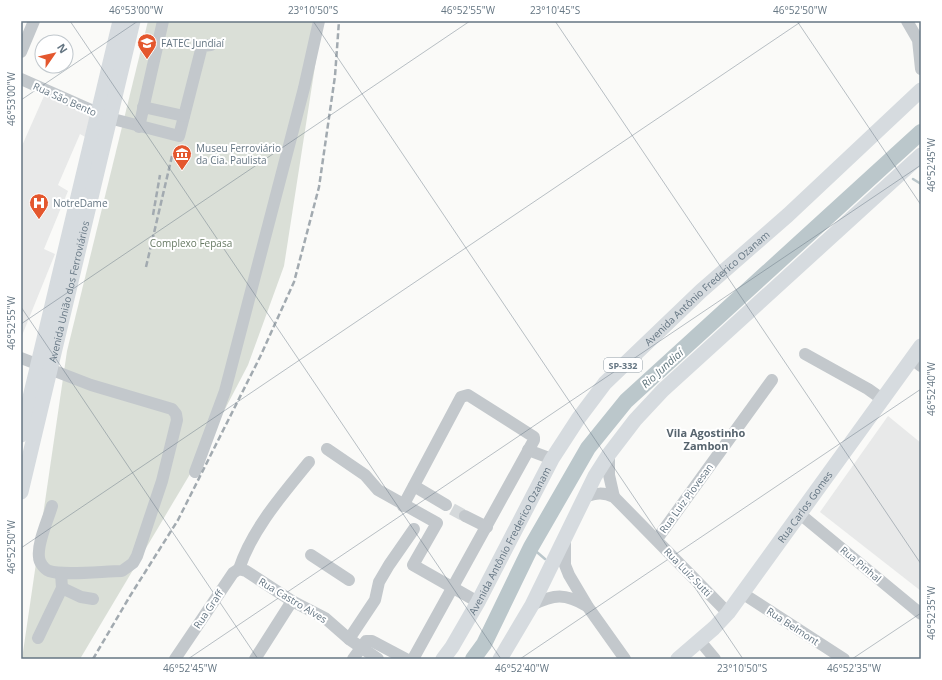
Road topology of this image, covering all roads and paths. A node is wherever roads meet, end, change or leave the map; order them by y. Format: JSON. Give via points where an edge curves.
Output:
{"nodes":[{"id":1,"x":34,"y":21,"type":"edge"},
{"id":2,"x":120,"y":21,"type":"edge"},
{"id":3,"x":133,"y":21,"type":"edge"},
{"id":4,"x":163,"y":21,"type":"edge"},
{"id":5,"x":319,"y":21,"type":"edge"},
{"id":6,"x":907,"y":21,"type":"edge"},
{"id":7,"x":921,"y":22,"type":"edge"},
{"id":8,"x":211,"y":45,"type":"dead end"},
{"id":9,"x":21,"y":52,"type":"edge"},
{"id":10,"x":921,"y":69,"type":"edge"},
{"id":11,"x":21,"y":79,"type":"edge"},
{"id":12,"x":921,"y":90,"type":"edge"},
{"id":13,"x":143,"y":107,"type":"junction"},
{"id":14,"x":104,"y":116,"type":"junction"},
{"id":15,"x":184,"y":116,"type":"junction"},
{"id":16,"x":139,"y":127,"type":"junction"},
{"id":17,"x":921,"y":156,"type":"edge"},
{"id":18,"x":921,"y":346,"type":"edge"},
{"id":19,"x":805,"y":354,"type":"dead end"},
{"id":20,"x":21,"y":358,"type":"edge"},
{"id":21,"x":916,"y":362,"type":"edge"},
{"id":22,"x":44,"y":368,"type":"junction"},
{"id":23,"x":772,"y":380,"type":"dead end"},
{"id":24,"x":882,"y":399,"type":"junction"},
{"id":25,"x":21,"y":435,"type":"edge"},
{"id":26,"x":327,"y":449,"type":"dead end"},
{"id":27,"x":528,"y":450,"type":"junction"},
{"id":28,"x":609,"y":454,"type":"junction"},
{"id":29,"x":552,"y":459,"type":"junction"},
{"id":30,"x":309,"y":462,"type":"dead end"},
{"id":31,"x":195,"y":472,"type":"dead end"},
{"id":32,"x":414,"y":486,"type":"junction"},
{"id":33,"x":21,"y":492,"type":"edge"},
{"id":34,"x":585,"y":497,"type":"junction"},
{"id":35,"x":614,"y":497,"type":"junction"},
{"id":36,"x":52,"y":506,"type":"dead end"},
{"id":37,"x":403,"y":506,"type":"junction"},
{"id":38,"x":800,"y":514,"type":"junction"},
{"id":39,"x":465,"y":516,"type":"tunnel mouth"},
{"id":40,"x":437,"y":523,"type":"junction"},
{"id":41,"x":487,"y":527,"type":"junction"},
{"id":42,"x":414,"y":529,"type":"dead end"},
{"id":43,"x":565,"y":538,"type":"junction"},
{"id":44,"x":657,"y":539,"type":"junction"},
{"id":45,"x":311,"y":555,"type":"dead end"},
{"id":46,"x":242,"y":570,"type":"junction"},
{"id":47,"x":61,"y":573,"type":"junction"},
{"id":48,"x":349,"y":580,"type":"dead end"},
{"id":49,"x":573,"y":581,"type":"junction"},
{"id":50,"x":62,"y":588,"type":"junction"},
{"id":51,"x":453,"y":588,"type":"junction"},
{"id":52,"x":742,"y":593,"type":"junction"},
{"id":53,"x":548,"y":597,"type":"junction"},
{"id":54,"x":94,"y":599,"type":"dead end"},
{"id":55,"x":292,"y":601,"type":"junction"},
{"id":56,"x":478,"y":602,"type":"junction"},
{"id":57,"x":532,"y":605,"type":"junction"},
{"id":58,"x":588,"y":606,"type":"junction"},
{"id":59,"x":728,"y":613,"type":"junction"},
{"id":60,"x":921,"y":614,"type":"edge"},
{"id":61,"x":38,"y":638,"type":"dead end"},
{"id":62,"x":349,"y":639,"type":"junction"},
{"id":63,"x":700,"y":641,"type":"junction"},
{"id":64,"x":361,"y":647,"type":"junction"},
{"id":65,"x":175,"y":659,"type":"edge"},
{"id":66,"x":255,"y":659,"type":"edge"},
{"id":67,"x":353,"y":659,"type":"edge"},
{"id":68,"x":378,"y":659,"type":"edge"},
{"id":69,"x":406,"y":659,"type":"edge"},
{"id":70,"x":413,"y":659,"type":"edge"},
{"id":71,"x":443,"y":659,"type":"edge"},
{"id":72,"x":500,"y":659,"type":"edge"},
{"id":73,"x":625,"y":659,"type":"edge"},
{"id":74,"x":678,"y":659,"type":"edge"},
{"id":75,"x":716,"y":659,"type":"edge"},
{"id":76,"x":844,"y":659,"type":"edge"}],
"edges":[{"from":1,"to":9,"type":"street"},
{"from":2,"to":14,"type":"main road","name":"Avenida União dos Ferroviários"},
{"from":3,"to":14,"type":"main road","name":"Avenida União dos Ferroviários"},
{"from":4,"to":13,"type":"street"},
{"from":5,"to":31,"type":"street","via":[[225,391]]},
{"from":6,"to":7,"type":"street"},
{"from":6,"to":10,"type":"street","via":[[918,40]]},
{"from":8,"to":15,"type":"street","via":[[202,46]]},
{"from":11,"to":14,"type":"street","name":"Rua São Bento"},
{"from":12,"to":29,"type":"main road","name":"Avenida Antônio Frederico Ozanam","number":"SP-332","via":[[898,114],[628,360],[605,383],[578,418]]},
{"from":13,"to":15,"type":"street"},
{"from":13,"to":16,"type":"street"},
{"from":14,"to":16,"type":"street","name":"Rua São Bento"},
{"from":14,"to":22,"type":"main road","name":"Avenida União dos Ferroviários"},
{"from":15,"to":16,"type":"street","name":"Rua São Bento","via":[[179,136]]},
{"from":17,"to":28,"type":"main road","via":[[663,390],[635,420]]},
{"from":18,"to":21,"type":"main road","name":"Rua Carlos Gomes"},
{"from":19,"to":24,"type":"street"},
{"from":20,"to":22,"type":"street"},
{"from":21,"to":24,"type":"main road","name":"Rua Carlos Gomes"},
{"from":22,"to":25,"type":"main road","name":"Avenida União dos Ferroviários"},
{"from":22,"to":33,"type":"main road","name":"Avenida União dos Ferroviários"},
{"from":22,"to":47,"type":"street","via":[[172,409],[177,420],[162,481],[133,563],[122,571]]},
{"from":23,"to":44,"type":"street","name":"Rua Luiz Piovesan"},
{"from":24,"to":38,"type":"main road","name":"Rua Carlos Gomes"},
{"from":26,"to":37,"type":"street","via":[[365,475],[378,490]]},
{"from":27,"to":29,"type":"street"},
{"from":27,"to":32,"type":"street","via":[[534,440],[532,434],[464,395]]},
{"from":27,"to":41,"type":"street"},
{"from":28,"to":34,"type":"main road"},
{"from":28,"to":35,"type":"street","via":[[608,475]]},
{"from":29,"to":56,"type":"main road","name":"Avenida Antônio Frederico Ozanam","number":"SP-332"},
{"from":30,"to":46,"type":"street","via":[[247,548]]},
{"from":32,"to":37,"type":"street"},
{"from":32,"to":40,"type":"street","via":[[449,507]]},
{"from":34,"to":35,"type":"street","via":[[596,493]]},
{"from":34,"to":43,"type":"main road"},
{"from":35,"to":44,"type":"street","name":"Rua Luiz Sutti"},
{"from":36,"to":47,"type":"street","via":[[39,557],[41,565],[48,571]]},
{"from":37,"to":40,"type":"street"},
{"from":38,"to":52,"type":"main road","name":"Rua Carlos Gomes"},
{"from":38,"to":60,"type":"street","name":"Rua Pinhal"},
{"from":39,"to":41,"type":"street"},
{"from":40,"to":51,"type":"street","via":[[413,565]]},
{"from":41,"to":51,"type":"street"},
{"from":42,"to":62,"type":"street","via":[[389,565],[379,582],[375,600]]},
{"from":43,"to":49,"type":"street","via":[[565,565]]},
{"from":43,"to":57,"type":"main road"},
{"from":44,"to":59,"type":"street","name":"Rua Luiz Sutti"},
{"from":45,"to":48,"type":"street"},
{"from":46,"to":55,"type":"street","name":"Rua Castro Alves"},
{"from":46,"to":65,"type":"street","name":"Rua Graff","via":[[233,572]]},
{"from":47,"to":50,"type":"street"},
{"from":49,"to":53,"type":"street"},
{"from":49,"to":58,"type":"street"},
{"from":50,"to":54,"type":"street","via":[[81,597]]},
{"from":50,"to":61,"type":"street"},
{"from":51,"to":56,"type":"street"},
{"from":51,"to":70,"type":"street"},
{"from":52,"to":59,"type":"main road","name":"Rua Carlos Gomes"},
{"from":52,"to":76,"type":"street","name":"Rua Belmont"},
{"from":53,"to":57,"type":"street"},
{"from":53,"to":58,"type":"street","via":[[565,596]]},
{"from":55,"to":62,"type":"street","name":"Rua Castro Alves","via":[[325,618]]},
{"from":55,"to":66,"type":"street"},
{"from":56,"to":71,"type":"main road","name":"Avenida Antônio Frederico Ozanam","number":"SP-332"},
{"from":57,"to":72,"type":"main road"},
{"from":58,"to":73,"type":"street"},
{"from":59,"to":63,"type":"main road","name":"Rua Carlos Gomes"},
{"from":62,"to":64,"type":"street","name":"Rua Castro Alves"},
{"from":63,"to":74,"type":"main road","name":"Rua Carlos Gomes"},
{"from":63,"to":75,"type":"street"},
{"from":64,"to":67,"type":"street"},
{"from":64,"to":68,"type":"street","name":"Rua Castro Alves"},
{"from":64,"to":69,"type":"street","via":[[366,641],[372,641]]}]}
